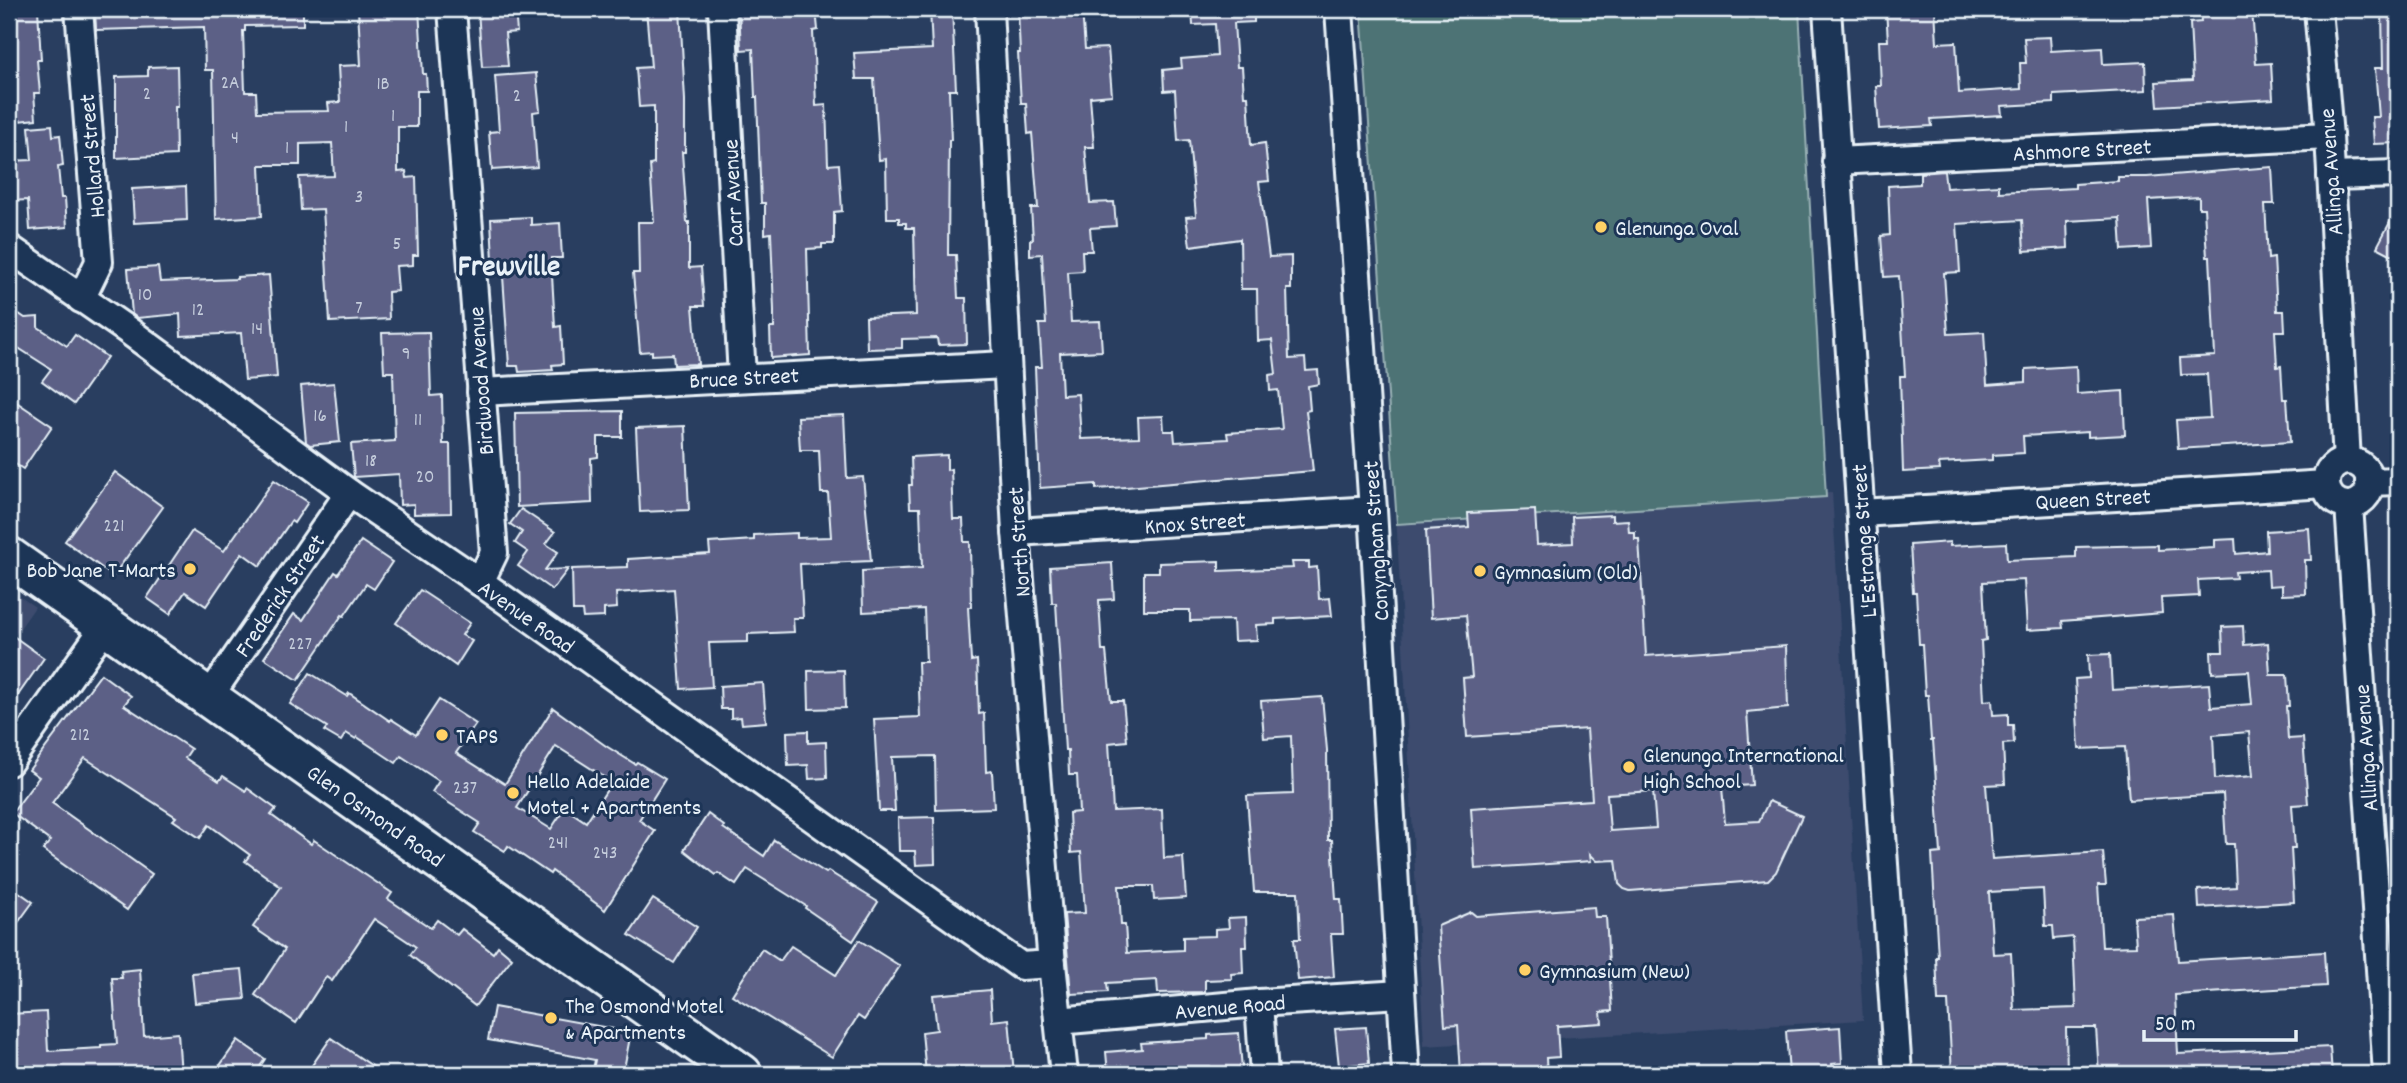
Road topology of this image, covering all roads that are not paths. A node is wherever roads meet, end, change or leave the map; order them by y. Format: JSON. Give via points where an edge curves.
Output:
{"nodes":[{"id":1,"x":79,"y":9,"type":"edge"},
{"id":2,"x":452,"y":9,"type":"edge"},
{"id":3,"x":722,"y":9,"type":"edge"},
{"id":4,"x":989,"y":9,"type":"edge"},
{"id":5,"x":1339,"y":9,"type":"edge"},
{"id":6,"x":1827,"y":9,"type":"edge"},
{"id":7,"x":2318,"y":9,"type":"edge"},
{"id":8,"x":2329,"y":136,"type":"junction"},
{"id":9,"x":1836,"y":161,"type":"junction"},
{"id":10,"x":2398,"y":174,"type":"edge"},
{"id":11,"x":2331,"y":176,"type":"junction"},
{"id":12,"x":9,"y":247,"type":"edge"},
{"id":13,"x":81,"y":299,"type":"junction"},
{"id":14,"x":1006,"y":365,"type":"junction"},
{"id":15,"x":742,"y":377,"type":"junction"},
{"id":16,"x":481,"y":392,"type":"junction"},
{"id":17,"x":2347,"y":461,"type":"junction"},
{"id":18,"x":2398,"y":481,"type":"edge"},
{"id":19,"x":2369,"y":482,"type":"junction"},
{"id":20,"x":2326,"y":484,"type":"junction"},
{"id":21,"x":349,"y":493,"type":"junction"},
{"id":22,"x":2348,"y":505,"type":"junction"},
{"id":23,"x":1373,"y":510,"type":"junction"},
{"id":24,"x":1861,"y":513,"type":"junction"},
{"id":25,"x":1016,"y":532,"type":"junction"},
{"id":26,"x":9,"y":557,"type":"edge"},
{"id":27,"x":480,"y":582,"type":"junction"},
{"id":28,"x":106,"y":625,"type":"junction"},
{"id":29,"x":209,"y":697,"type":"junction"},
{"id":30,"x":9,"y":762,"type":"edge"},
{"id":31,"x":1052,"y":964,"type":"junction"},
{"id":32,"x":1401,"y":994,"type":"junction"},
{"id":33,"x":1259,"y":1003,"type":"junction"},
{"id":34,"x":1058,"y":1021,"type":"junction"},
{"id":35,"x":742,"y":1074,"type":"edge"},
{"id":36,"x":1064,"y":1074,"type":"edge"},
{"id":37,"x":1264,"y":1074,"type":"edge"},
{"id":38,"x":1406,"y":1074,"type":"edge"},
{"id":39,"x":1898,"y":1074,"type":"edge"},
{"id":40,"x":2387,"y":1074,"type":"edge"}],
"edges":[{"from":1,"to":13,"type":"street","name":"Hollard Street","via":[[99,262]]},
{"from":2,"to":16,"type":"street","name":"Birdwood Avenue"},
{"from":3,"to":15,"type":"street","name":"Carr Avenue"},
{"from":4,"to":14,"type":"street","name":"North Street"},
{"from":5,"to":23,"type":"street","name":"Conyngham Street"},
{"from":6,"to":9,"type":"street","name":"L'Estrange Street"},
{"from":7,"to":8,"type":"street","name":"Allinga Avenue"},
{"from":8,"to":9,"type":"street","name":"Ashmore Street"},
{"from":8,"to":11,"type":"street","name":"Allinga Avenue"},
{"from":9,"to":24,"type":"street","name":"L'Estrange Street"},
{"from":10,"to":11,"type":"street"},
{"from":11,"to":17,"type":"street","name":"Allinga Avenue"},
{"from":12,"to":13,"type":"street","name":"Avenue Road"},
{"from":13,"to":21,"type":"street","name":"Avenue Road"},
{"from":14,"to":15,"type":"street","name":"Bruce Street"},
{"from":14,"to":25,"type":"street","name":"North Street"},
{"from":15,"to":16,"type":"street","name":"Bruce Street"},
{"from":16,"to":27,"type":"street","name":"Birdwood Avenue","via":[[494,553]]},
{"from":17,"to":19,"type":"street","via":[[2364,468]]},
{"from":17,"to":20,"type":"street","via":[[2330,470]]},
{"from":18,"to":19,"type":"street"},
{"from":19,"to":22,"type":"street","via":[[2365,497]]},
{"from":20,"to":22,"type":"street","via":[[2332,498]]},
{"from":20,"to":24,"type":"street","name":"Queen Street"},
{"from":21,"to":27,"type":"street","name":"Avenue Road"},
{"from":21,"to":29,"type":"street","name":"Frederick Street"},
{"from":22,"to":40,"type":"street","name":"Allinga Avenue"},
{"from":23,"to":25,"type":"street","name":"Knox Street"},
{"from":23,"to":32,"type":"street","name":"Conyngham Street"},
{"from":24,"to":39,"type":"street","name":"L'Estrange Street"},
{"from":25,"to":31,"type":"street","name":"North Street"},
{"from":26,"to":28,"type":"highway","name":"Glen Osmond Road"},
{"from":27,"to":31,"type":"street","name":"Avenue Road","via":[[1021,966]]},
{"from":28,"to":29,"type":"highway","name":"Glen Osmond Road"},
{"from":28,"to":30,"type":"street"},
{"from":29,"to":35,"type":"highway","name":"Glen Osmond Road"},
{"from":31,"to":34,"type":"street","name":"North Street"},
{"from":32,"to":33,"type":"street","name":"Avenue Road"},
{"from":32,"to":38,"type":"street","name":"Conyngham Street"},
{"from":33,"to":34,"type":"street","name":"Avenue Road"},
{"from":33,"to":37,"type":"street"},
{"from":34,"to":36,"type":"street","name":"North Street"}]}
